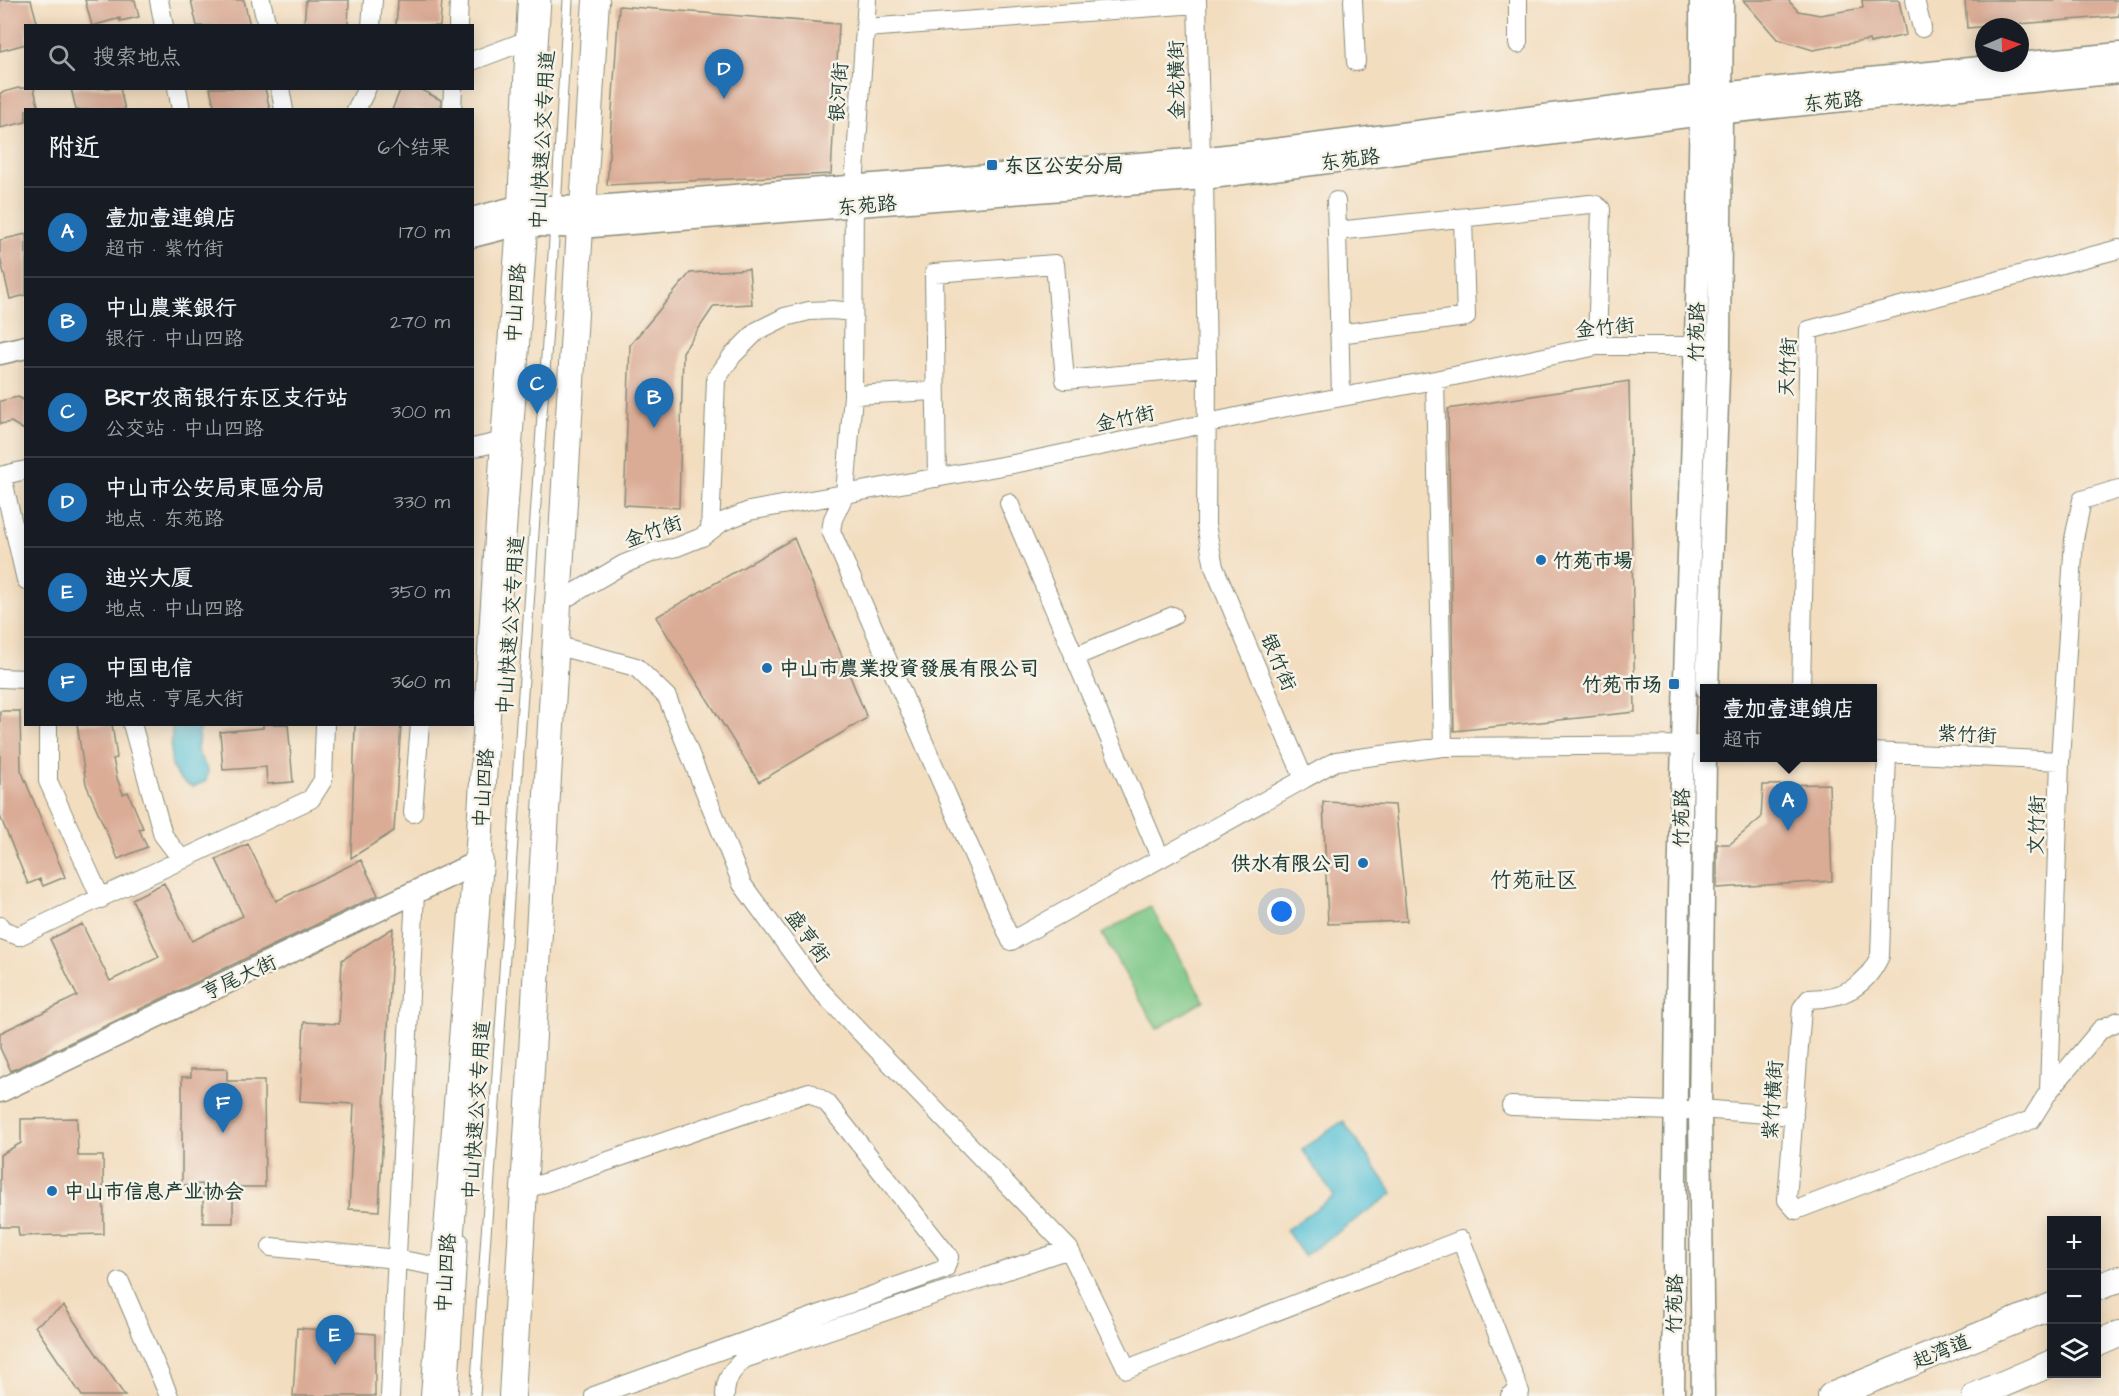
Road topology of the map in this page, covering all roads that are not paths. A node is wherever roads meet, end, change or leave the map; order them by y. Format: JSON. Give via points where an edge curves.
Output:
{"nodes":[{"id":1,"x":159,"y":0,"type":"edge"},
{"id":2,"x":261,"y":0,"type":"edge"},
{"id":3,"x":373,"y":0,"type":"edge"},
{"id":4,"x":459,"y":0,"type":"edge"},
{"id":5,"x":531,"y":0,"type":"edge"},
{"id":6,"x":546,"y":0,"type":"edge"},
{"id":7,"x":568,"y":0,"type":"edge"},
{"id":8,"x":596,"y":0,"type":"edge"},
{"id":9,"x":867,"y":0,"type":"edge"},
{"id":10,"x":1353,"y":0,"type":"edge"},
{"id":11,"x":1518,"y":0,"type":"edge"},
{"id":12,"x":1701,"y":0,"type":"edge"},
{"id":13,"x":1722,"y":0,"type":"edge"},
{"id":14,"x":1915,"y":0,"type":"edge"},
{"id":15,"x":1197,"y":2,"type":"edge"},
{"id":16,"x":164,"y":24,"type":"edge"},
{"id":17,"x":267,"y":24,"type":"edge"},
{"id":18,"x":371,"y":24,"type":"edge"},
{"id":19,"x":458,"y":24,"type":"edge"},
{"id":20,"x":865,"y":28,"type":"junction"},
{"id":21,"x":1922,"y":28,"type":"dead end"},
{"id":22,"x":528,"y":40,"type":"junction"},
{"id":23,"x":1518,"y":44,"type":"dead end"},
{"id":24,"x":2119,"y":54,"type":"edge"},
{"id":25,"x":474,"y":60,"type":"edge"},
{"id":26,"x":1356,"y":62,"type":"dead end"},
{"id":27,"x":2119,"y":72,"type":"edge"},
{"id":28,"x":177,"y":90,"type":"edge"},
{"id":29,"x":280,"y":90,"type":"edge"},
{"id":30,"x":366,"y":90,"type":"edge"},
{"id":31,"x":453,"y":90,"type":"edge"},
{"id":32,"x":1711,"y":104,"type":"junction"},
{"id":33,"x":181,"y":108,"type":"edge"},
{"id":34,"x":284,"y":108,"type":"edge"},
{"id":35,"x":357,"y":108,"type":"edge"},
{"id":36,"x":452,"y":108,"type":"edge"},
{"id":37,"x":536,"y":160,"type":"dead end"},
{"id":38,"x":1202,"y":168,"type":"junction"},
{"id":39,"x":854,"y":196,"type":"junction"},
{"id":40,"x":1336,"y":201,"type":"dead end"},
{"id":41,"x":546,"y":214,"type":"junction"},
{"id":42,"x":1463,"y":218,"type":"junction"},
{"id":43,"x":474,"y":219,"type":"edge"},
{"id":44,"x":1337,"y":231,"type":"junction"},
{"id":45,"x":474,"y":235,"type":"edge"},
{"id":46,"x":2119,"y":249,"type":"edge"},
{"id":47,"x":853,"y":312,"type":"junction"},
{"id":48,"x":24,"y":334,"type":"edge"},
{"id":49,"x":1339,"y":334,"type":"junction"},
{"id":50,"x":0,"y":339,"type":"edge"},
{"id":51,"x":1597,"y":346,"type":"junction"},
{"id":52,"x":1696,"y":346,"type":"junction"},
{"id":53,"x":1719,"y":346,"type":"junction"},
{"id":54,"x":24,"y":347,"type":"edge"},
{"id":55,"x":0,"y":353,"type":"edge"},
{"id":56,"x":1207,"y":367,"type":"junction"},
{"id":57,"x":1436,"y":380,"type":"junction"},
{"id":58,"x":934,"y":391,"type":"junction"},
{"id":59,"x":853,"y":395,"type":"junction"},
{"id":60,"x":1341,"y":397,"type":"junction"},
{"id":61,"x":1207,"y":424,"type":"junction"},
{"id":62,"x":504,"y":441,"type":"junction"},
{"id":63,"x":474,"y":448,"type":"edge"},
{"id":64,"x":24,"y":470,"type":"edge"},
{"id":65,"x":1,"y":476,"type":"edge"},
{"id":66,"x":936,"y":478,"type":"junction"},
{"id":67,"x":2119,"y":489,"type":"edge"},
{"id":68,"x":845,"y":494,"type":"junction"},
{"id":69,"x":1009,"y":503,"type":"dead end"},
{"id":70,"x":710,"y":531,"type":"junction"},
{"id":71,"x":24,"y":571,"type":"edge"},
{"id":72,"x":560,"y":602,"type":"junction"},
{"id":73,"x":1173,"y":616,"type":"dead end"},
{"id":74,"x":505,"y":632,"type":"dead end"},
{"id":75,"x":555,"y":645,"type":"junction"},
{"id":76,"x":1074,"y":657,"type":"junction"},
{"id":77,"x":0,"y":678,"type":"edge"},
{"id":78,"x":24,"y":679,"type":"edge"},
{"id":79,"x":1707,"y":684,"type":"edge"},
{"id":80,"x":1801,"y":684,"type":"edge"},
{"id":81,"x":48,"y":726,"type":"edge"},
{"id":82,"x":133,"y":726,"type":"edge"},
{"id":83,"x":325,"y":726,"type":"edge"},
{"id":84,"x":420,"y":726,"type":"edge"},
{"id":85,"x":1693,"y":744,"type":"edge"},
{"id":86,"x":1443,"y":747,"type":"junction"},
{"id":87,"x":1880,"y":752,"type":"edge"},
{"id":88,"x":2060,"y":761,"type":"junction"},
{"id":89,"x":1705,"y":762,"type":"edge"},
{"id":90,"x":1304,"y":778,"type":"junction"},
{"id":91,"x":413,"y":813,"type":"dead end"},
{"id":92,"x":492,"y":823,"type":"dead end"},
{"id":93,"x":1160,"y":857,"type":"junction"},
{"id":94,"x":182,"y":860,"type":"junction"},
{"id":95,"x":478,"y":862,"type":"junction"},
{"id":96,"x":415,"y":893,"type":"junction"},
{"id":97,"x":101,"y":898,"type":"junction"},
{"id":98,"x":0,"y":926,"type":"edge"},
{"id":99,"x":2119,"y":1021,"type":"edge"},
{"id":100,"x":0,"y":1091,"type":"edge"},
{"id":101,"x":2049,"y":1091,"type":"junction"},
{"id":102,"x":1511,"y":1106,"type":"dead end"},
{"id":103,"x":1700,"y":1109,"type":"junction"},
{"id":104,"x":1675,"y":1111,"type":"junction"},
{"id":105,"x":1794,"y":1116,"type":"junction"},
{"id":106,"x":524,"y":1190,"type":"junction"},
{"id":107,"x":464,"y":1229,"type":"dead end"},
{"id":108,"x":271,"y":1247,"type":"dead end"},
{"id":109,"x":1069,"y":1249,"type":"junction"},
{"id":110,"x":397,"y":1259,"type":"junction"},
{"id":111,"x":445,"y":1268,"type":"junction"},
{"id":112,"x":2119,"y":1279,"type":"edge"},
{"id":113,"x":120,"y":1282,"type":"dead end"},
{"id":114,"x":2101,"y":1286,"type":"edge"},
{"id":115,"x":2047,"y":1308,"type":"edge"},
{"id":116,"x":2119,"y":1334,"type":"edge"},
{"id":117,"x":2101,"y":1342,"type":"edge"},
{"id":118,"x":2047,"y":1365,"type":"edge"},
{"id":119,"x":169,"y":1396,"type":"edge"},
{"id":120,"x":390,"y":1396,"type":"edge"},
{"id":121,"x":436,"y":1396,"type":"edge"},
{"id":122,"x":453,"y":1396,"type":"edge"},
{"id":123,"x":475,"y":1396,"type":"edge"},
{"id":124,"x":512,"y":1396,"type":"edge"},
{"id":125,"x":594,"y":1396,"type":"edge"},
{"id":126,"x":725,"y":1396,"type":"edge"},
{"id":127,"x":1510,"y":1396,"type":"edge"},
{"id":128,"x":1673,"y":1396,"type":"edge"},
{"id":129,"x":1702,"y":1396,"type":"edge"},
{"id":130,"x":1832,"y":1396,"type":"edge"},
{"id":131,"x":1975,"y":1396,"type":"edge"}],
"edges":[{"from":1,"to":16,"type":"street"},
{"from":2,"to":17,"type":"street"},
{"from":3,"to":18,"type":"street"},
{"from":4,"to":19,"type":"street"},
{"from":5,"to":22,"type":"main road","name":"中山四路"},
{"from":6,"to":37,"type":"lane","name":"中山快速公交专用道"},
{"from":7,"to":41,"type":"lane","name":"中山快速公交专用道"},
{"from":8,"to":41,"type":"main road","name":"中山四路"},
{"from":9,"to":20,"type":"street","name":"银河街"},
{"from":10,"to":26,"type":"street"},
{"from":11,"to":23,"type":"street"},
{"from":12,"to":32,"type":"street"},
{"from":13,"to":32,"type":"street"},
{"from":14,"to":21,"type":"street"},
{"from":15,"to":20,"type":"street"},
{"from":15,"to":38,"type":"street","name":"金龙横街"},
{"from":20,"to":39,"type":"street","name":"银河街"},
{"from":22,"to":25,"type":"street"},
{"from":22,"to":41,"type":"main road","name":"中山四路"},
{"from":24,"to":32,"type":"street","name":"东苑路"},
{"from":27,"to":32,"type":"street","name":"东苑路"},
{"from":28,"to":33,"type":"street"},
{"from":29,"to":34,"type":"street"},
{"from":30,"to":35,"type":"street"},
{"from":31,"to":36,"type":"street"},
{"from":32,"to":38,"type":"street","name":"东苑路"},
{"from":32,"to":52,"type":"street","name":"竹苑路"},
{"from":32,"to":53,"type":"street","name":"竹苑路"},
{"from":38,"to":39,"type":"street","name":"东苑路"},
{"from":38,"to":56,"type":"street","name":"银竹街"},
{"from":39,"to":41,"type":"street","name":"东苑路"},
{"from":39,"to":47,"type":"street","name":"银河街"},
{"from":40,"to":44,"type":"street"},
{"from":41,"to":43,"type":"street"},
{"from":41,"to":45,"type":"street"},
{"from":41,"to":62,"type":"main road","name":"中山四路"},
{"from":41,"to":72,"type":"main road","name":"中山四路"},
{"from":41,"to":74,"type":"lane","name":"中山快速公交专用道"},
{"from":41,"to":123,"type":"lane","name":"中山快速公交专用道"},
{"from":42,"to":44,"type":"street"},
{"from":42,"to":49,"type":"street","via":[[1466,317]]},
{"from":42,"to":51,"type":"street","via":[[1596,205],[1600,209]]},
{"from":44,"to":49,"type":"street"},
{"from":46,"to":80,"type":"street","name":"天竹街","via":[[1809,330]]},
{"from":47,"to":59,"type":"street","name":"银河街"},
{"from":47,"to":70,"type":"street","via":[[809,310],[785,317],[757,331],[716,379]]},
{"from":48,"to":50,"type":"street"},
{"from":49,"to":60,"type":"street"},
{"from":51,"to":52,"type":"street","name":"金竹街"},
{"from":51,"to":57,"type":"street","name":"金竹街"},
{"from":52,"to":53,"type":"street","name":"金竹街"},
{"from":52,"to":85,"type":"street","name":"竹苑路"},
{"from":53,"to":79,"type":"street","name":"竹苑路"},
{"from":54,"to":55,"type":"street"},
{"from":56,"to":58,"type":"street","via":[[1065,380],[1055,264],[934,273]]},
{"from":56,"to":61,"type":"street","name":"银竹街"},
{"from":57,"to":60,"type":"street","name":"金竹街"},
{"from":57,"to":86,"type":"street"},
{"from":58,"to":59,"type":"street"},
{"from":58,"to":66,"type":"street"},
{"from":59,"to":68,"type":"street","name":"银河街"},
{"from":60,"to":61,"type":"street","name":"金竹街"},
{"from":61,"to":66,"type":"street","name":"金竹街"},
{"from":61,"to":90,"type":"street","name":"银竹街","via":[[1206,525],[1214,567]]},
{"from":62,"to":63,"type":"street"},
{"from":62,"to":95,"type":"main road","name":"中山四路"},
{"from":64,"to":65,"type":"street"},
{"from":65,"to":71,"type":"street"},
{"from":66,"to":68,"type":"street","name":"金竹街"},
{"from":67,"to":88,"type":"street","name":"文竹街","via":[[2082,500],[2074,539]]},
{"from":68,"to":70,"type":"street","name":"金竹街","via":[[749,512]]},
{"from":68,"to":93,"type":"street","name":"银河街","via":[[831,531],[1011,940]]},
{"from":69,"to":76,"type":"street"},
{"from":70,"to":72,"type":"street","name":"金竹街","via":[[677,547],[624,564]]},
{"from":72,"to":75,"type":"main road","name":"中山四路"},
{"from":73,"to":76,"type":"street"},
{"from":75,"to":106,"type":"main road","name":"中山四路"},
{"from":75,"to":109,"type":"street","name":"盛亨街","via":[[636,667],[667,697],[742,884],[818,988]]},
{"from":76,"to":93,"type":"street"},
{"from":77,"to":78,"type":"street"},
{"from":81,"to":97,"type":"street","via":[[48,781]]},
{"from":82,"to":94,"type":"street","via":[[163,835]]},
{"from":83,"to":94,"type":"street","via":[[323,780],[311,799]]},
{"from":84,"to":91,"type":"street"},
{"from":85,"to":86,"type":"street"},
{"from":85,"to":104,"type":"street","name":"竹苑路"},
{"from":86,"to":90,"type":"street","via":[[1336,761]]},
{"from":87,"to":88,"type":"street","name":"紫竹街"},
{"from":87,"to":105,"type":"street","name":"紫竹横街","via":[[1880,956],[1873,971],[1856,987],[1830,998],[1809,999],[1802,1008]]},
{"from":88,"to":101,"type":"street","name":"文竹街"},
{"from":89,"to":103,"type":"street","name":"竹苑路"},
{"from":90,"to":93,"type":"street"},
{"from":92,"to":95,"type":"lane"},
{"from":94,"to":97,"type":"street"},
{"from":95,"to":96,"type":"street","name":"亨尾大街"},
{"from":95,"to":111,"type":"main road","name":"中山四路"},
{"from":96,"to":100,"type":"street","name":"亨尾大街"},
{"from":96,"to":110,"type":"street"},
{"from":97,"to":98,"type":"street","via":[[20,936]]},
{"from":99,"to":101,"type":"street","via":[[2101,1029]]},
{"from":101,"to":105,"type":"street","name":"紫竹横街","via":[[2031,1120],[1796,1210],[1787,1200]]},
{"from":102,"to":104,"type":"street"},
{"from":103,"to":104,"type":"street"},
{"from":103,"to":105,"type":"street"},
{"from":103,"to":129,"type":"street","name":"竹苑路"},
{"from":104,"to":128,"type":"street","name":"竹苑路"},
{"from":106,"to":124,"type":"main road","name":"中山四路"},
{"from":106,"to":125,"type":"street","via":[[809,1092],[827,1103],[949,1257],[945,1269]]},
{"from":107,"to":122,"type":"lane"},
{"from":108,"to":110,"type":"street"},
{"from":109,"to":126,"type":"street","via":[[744,1359],[732,1370]]},
{"from":109,"to":127,"type":"street","name":"盛亨街","via":[[1127,1369],[1461,1239],[1520,1392]]},
{"from":110,"to":111,"type":"street"},
{"from":110,"to":120,"type":"street"},
{"from":111,"to":121,"type":"main road","name":"中山四路"},
{"from":112,"to":114,"type":"main road"},
{"from":113,"to":119,"type":"street"},
{"from":115,"to":130,"type":"main road","name":"起湾道"},
{"from":116,"to":117,"type":"main road"},
{"from":118,"to":131,"type":"main road"}]}
